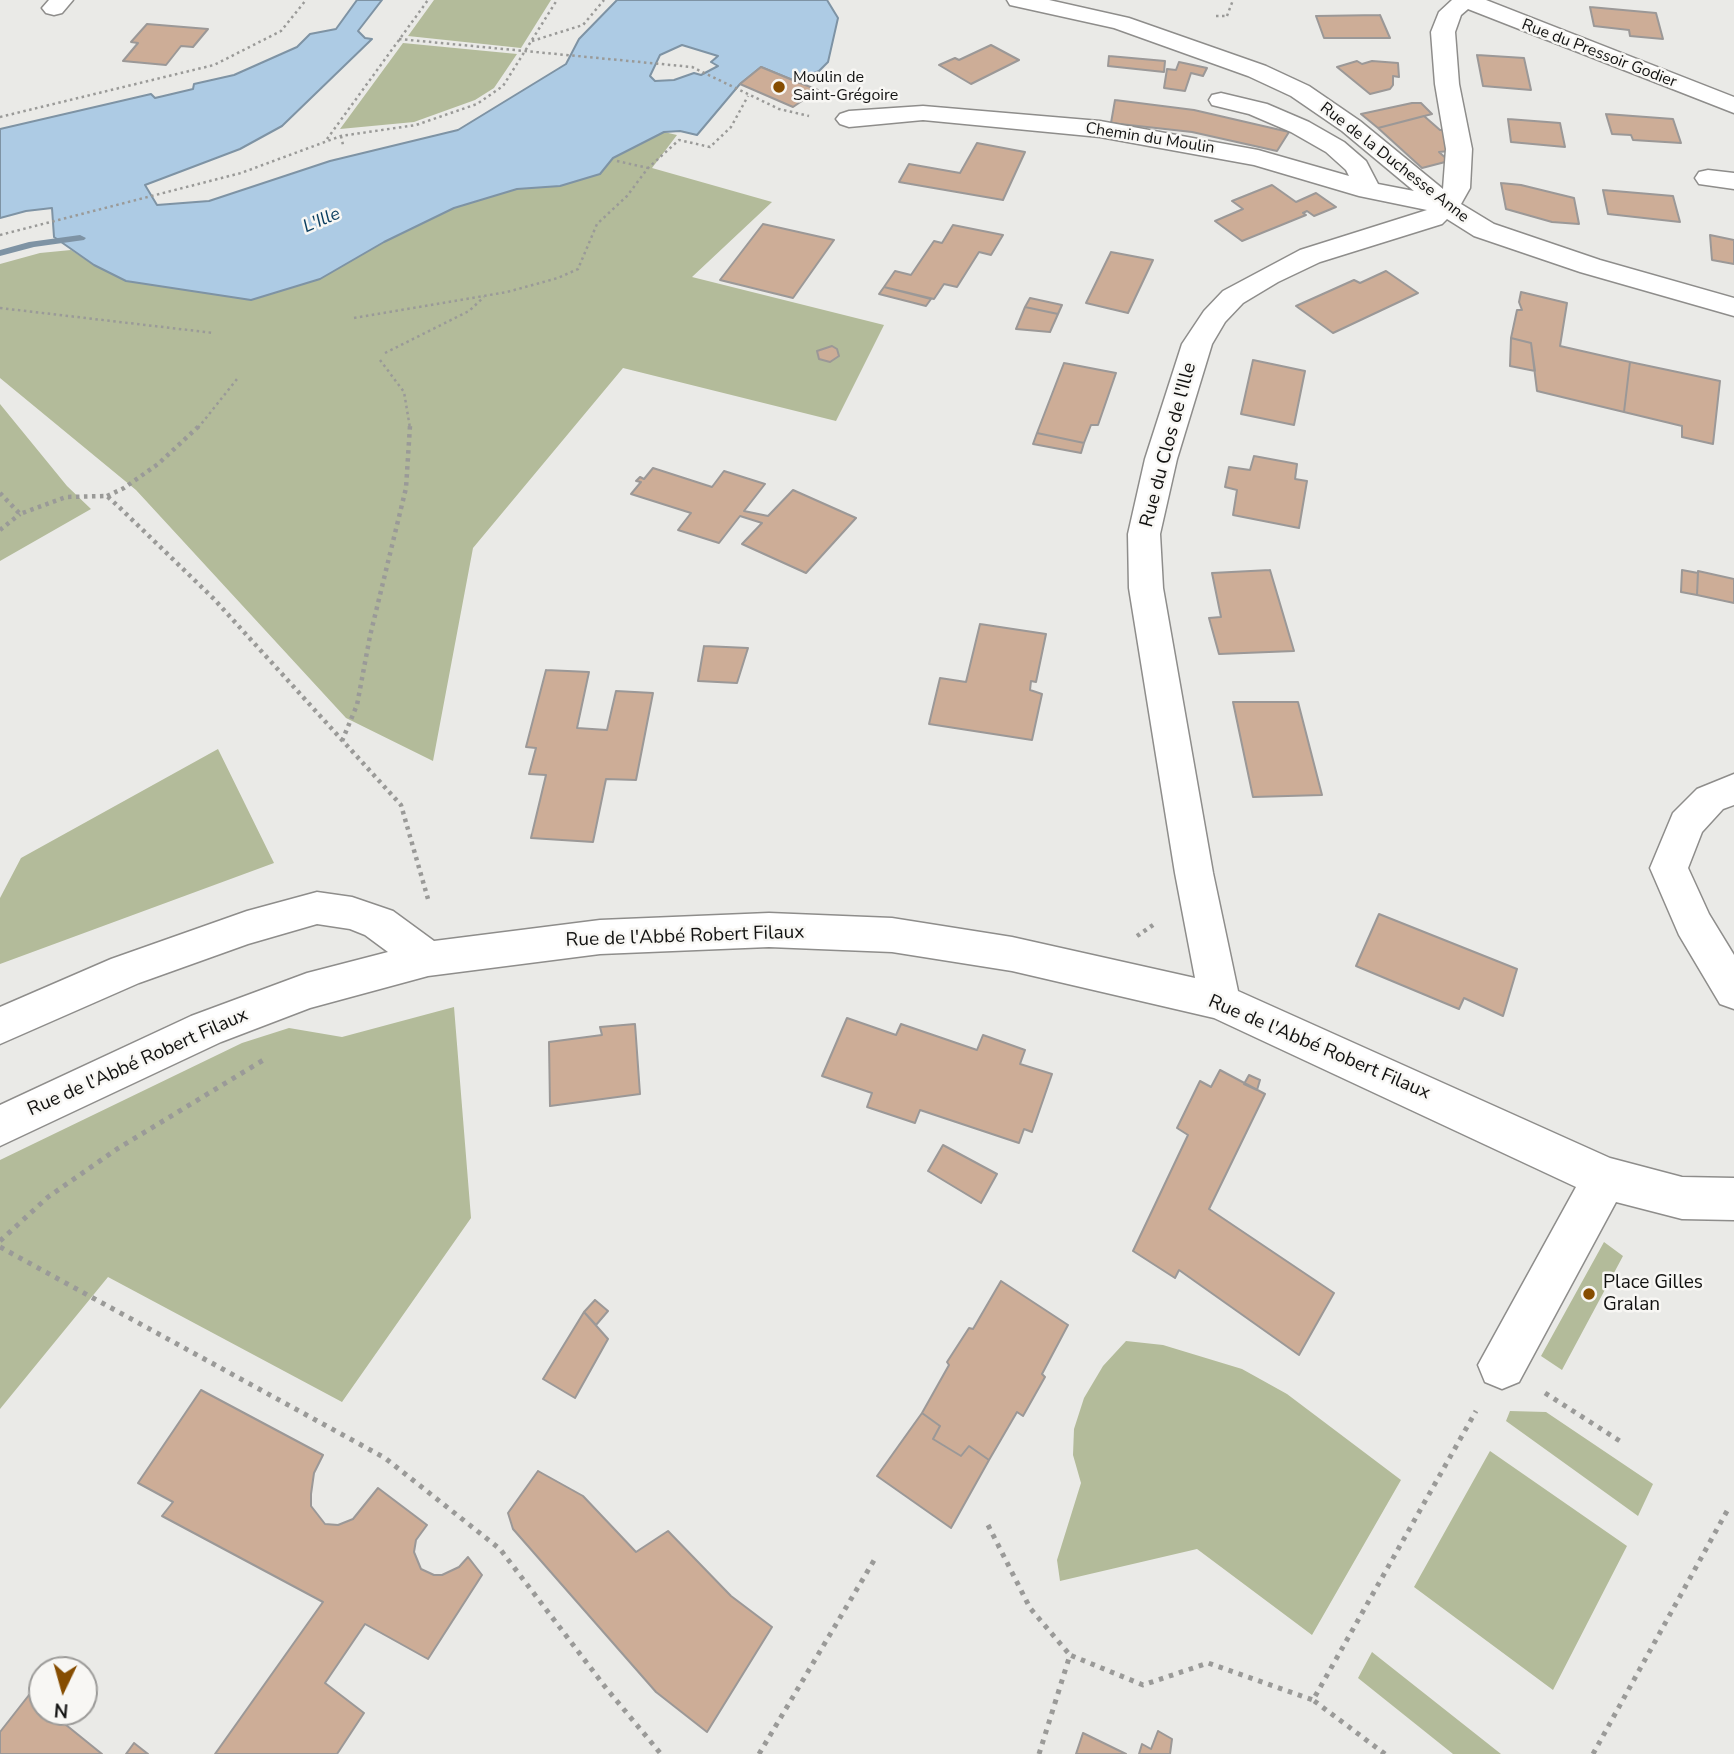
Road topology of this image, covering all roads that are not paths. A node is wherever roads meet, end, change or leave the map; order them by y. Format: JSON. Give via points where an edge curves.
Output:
{"nodes":[{"id":1,"x":1018,"y":0,"type":"edge"},
{"id":2,"x":1466,"y":0,"type":"edge"},
{"id":3,"x":1221,"y":100,"type":"dead end"},
{"id":4,"x":1734,"y":106,"type":"edge"},
{"id":5,"x":849,"y":119,"type":"road end"},
{"id":6,"x":1708,"y":177,"type":"dead end"},
{"id":7,"x":1734,"y":180,"type":"edge"},
{"id":8,"x":1368,"y":190,"type":"junction"},
{"id":9,"x":1447,"y":206,"type":"junction"},
{"id":10,"x":1734,"y":307,"type":"edge"},
{"id":11,"x":1734,"y":789,"type":"edge"},
{"id":12,"x":428,"y":959,"type":"junction"},
{"id":13,"x":1734,"y":991,"type":"edge"},
{"id":14,"x":1220,"y":1002,"type":"junction"},
{"id":15,"x":0,"y":1027,"type":"edge"},
{"id":16,"x":0,"y":1126,"type":"edge"},
{"id":17,"x":1605,"y":1178,"type":"junction"},
{"id":18,"x":1734,"y":1199,"type":"edge"},
{"id":19,"x":1502,"y":1365,"type":"road end"}],
"edges":[{"from":1,"to":9,"type":"street","name":"Rue de la Duchesse Anne","via":[[1121,23],[1210,53],[1300,91],[1351,126]]},
{"from":2,"to":4,"type":"street","name":"Rue du Pressoir Godier"},
{"from":2,"to":9,"type":"street","via":[[1451,12],[1443,32],[1459,149],[1457,188]]},
{"from":3,"to":8,"type":"street","via":[[1258,109],[1335,147],[1357,166]]},
{"from":5,"to":8,"type":"street","name":"Chemin du Moulin","via":[[923,113],[1100,129],[1258,158]]},
{"from":6,"to":7,"type":"street"},
{"from":8,"to":9,"type":"street","name":"Chemin du Moulin"},
{"from":9,"to":10,"type":"street","name":"Rue de la Duchesse Anne","via":[[1484,230]]},
{"from":9,"to":14,"type":"street","name":"Rue du Clos de l'Ille","via":[[1433,218],[1310,256],[1233,297],[1197,344],[1161,459],[1144,534],[1146,588]]},
{"from":11,"to":13,"type":"street","via":[[1710,799],[1686,824],[1669,868],[1693,923]]},
{"from":12,"to":14,"type":"street","name":"Rue de l'Abbé Robert Filaux","via":[[600,937],[769,930],[892,936],[1012,954]]},
{"from":12,"to":15,"type":"street","via":[[379,923],[317,908],[125,971]]},
{"from":12,"to":16,"type":"street","name":"Rue de l'Abbé Robert Filaux","via":[[306,990],[206,1029]]},
{"from":14,"to":17,"type":"street","name":"Rue de l'Abbé Robert Filaux"},
{"from":17,"to":18,"type":"street","name":"Rue de l'Abbé Robert Filaux","via":[[1682,1198]]},
{"from":17,"to":19,"type":"street"}]}
